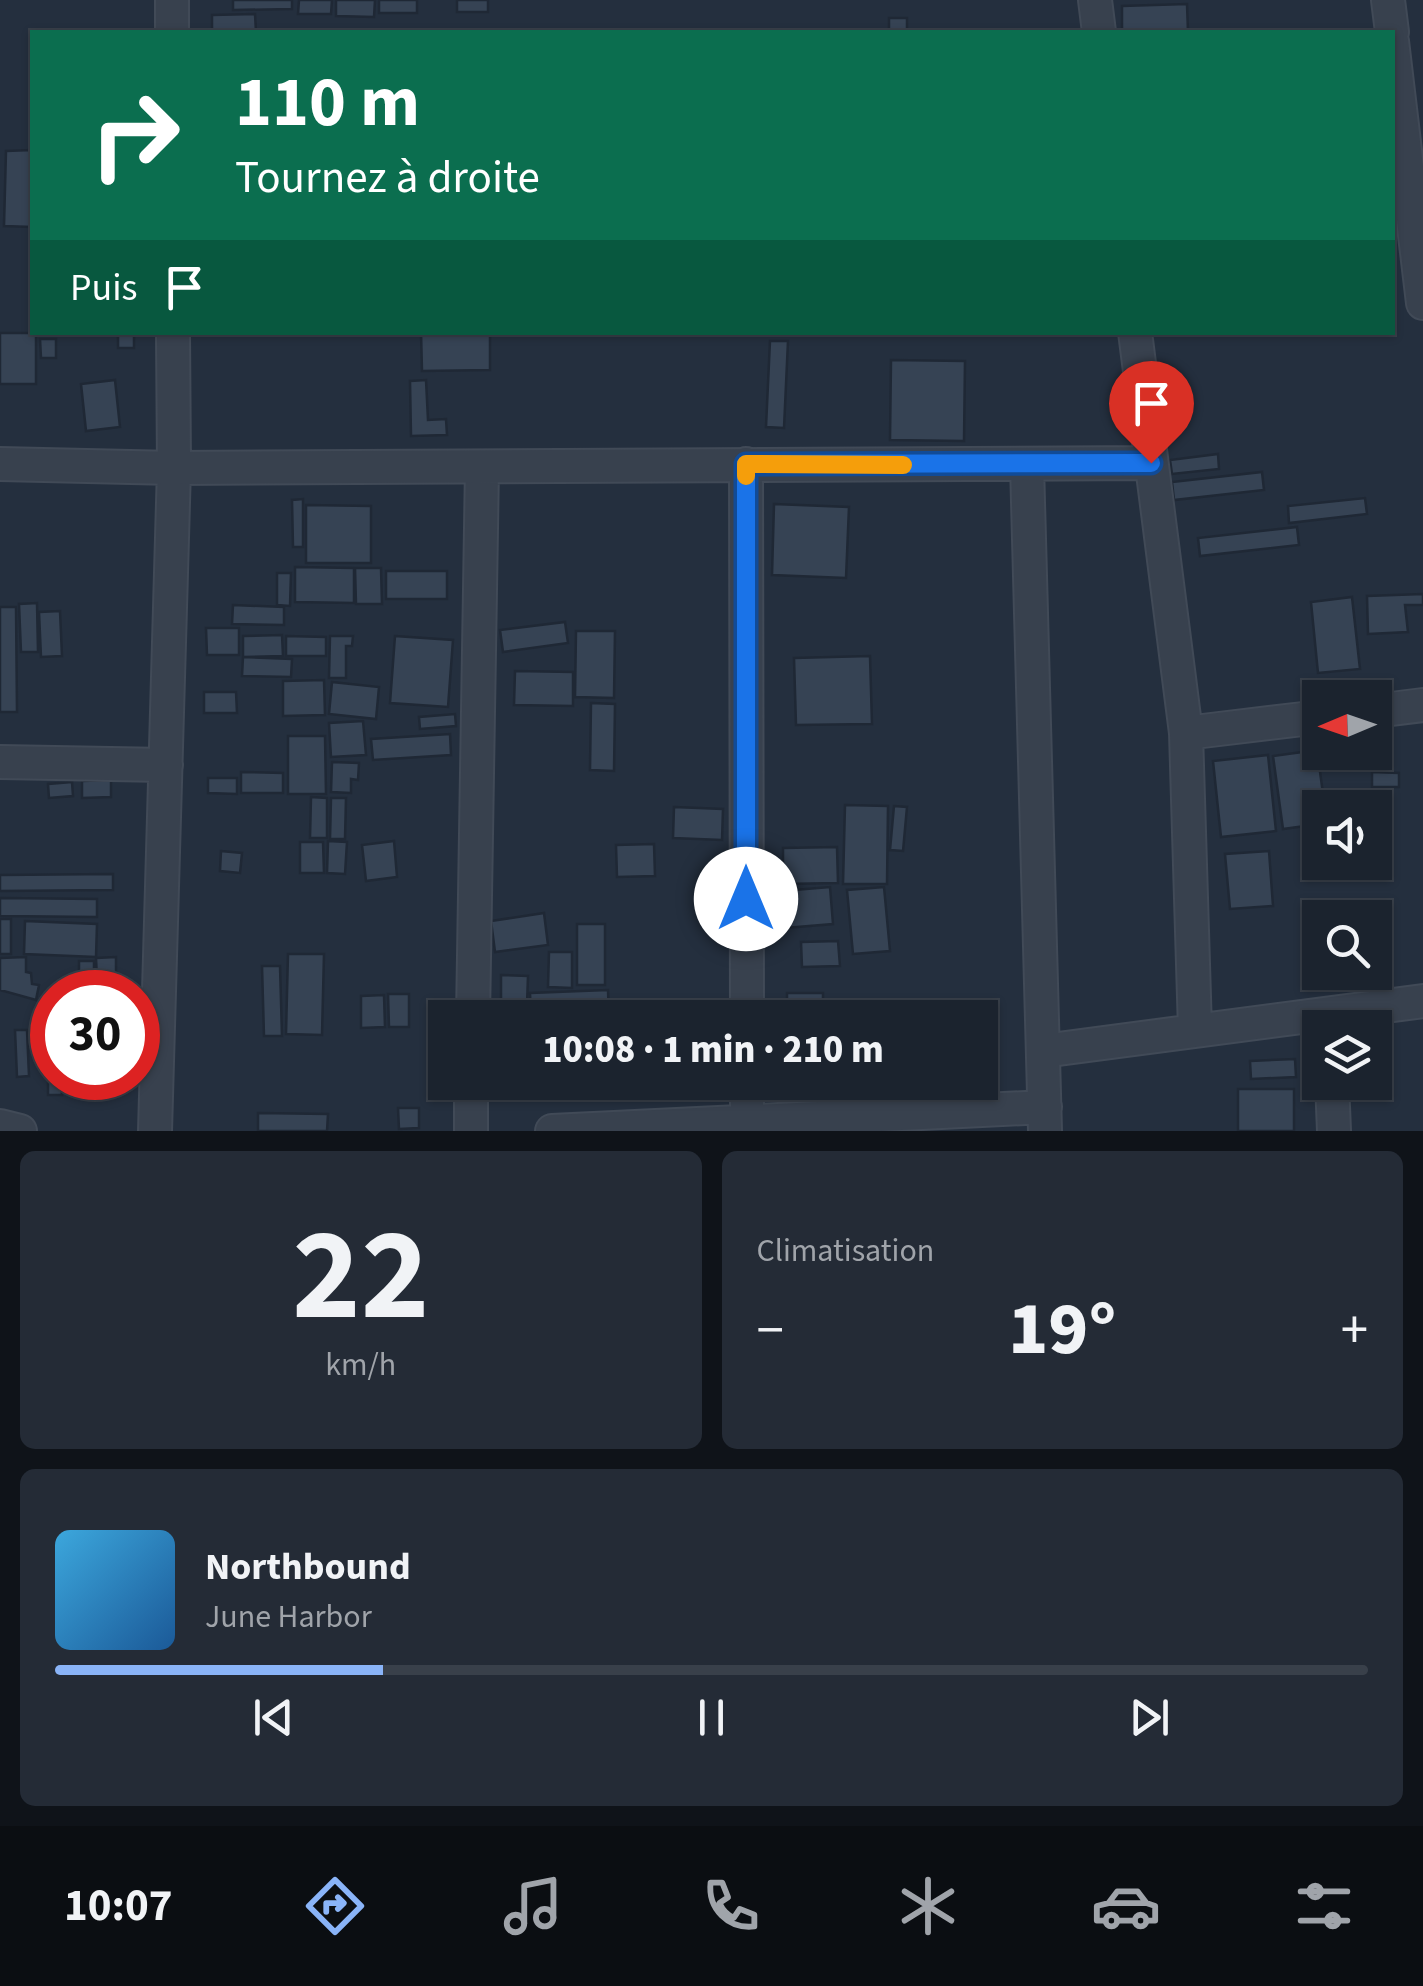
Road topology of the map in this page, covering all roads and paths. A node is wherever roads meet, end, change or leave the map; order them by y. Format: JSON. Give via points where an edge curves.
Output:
{"nodes":[{"id":1,"x":172,"y":0,"type":"edge"},
{"id":2,"x":1094,"y":0,"type":"edge"},
{"id":3,"x":1388,"y":0,"type":"edge"},
{"id":4,"x":172,"y":30,"type":"edge"},
{"id":5,"x":1098,"y":30,"type":"edge"},
{"id":6,"x":1392,"y":30,"type":"edge"},
{"id":7,"x":1395,"y":66,"type":"edge"},
{"id":8,"x":1423,"y":303,"type":"edge"},
{"id":9,"x":173,"y":335,"type":"edge"},
{"id":10,"x":1135,"y":335,"type":"edge"},
{"id":11,"x":1151,"y":463,"type":"junction"},
{"id":12,"x":0,"y":464,"type":"edge"},
{"id":13,"x":746,"y":464,"type":"junction"},
{"id":14,"x":1027,"y":466,"type":"junction"},
{"id":15,"x":482,"y":467,"type":"junction"},
{"id":16,"x":174,"y":468,"type":"junction"},
{"id":17,"x":1423,"y":706,"type":"edge"},
{"id":18,"x":1392,"y":709,"type":"edge"},
{"id":19,"x":1302,"y":719,"type":"edge"},
{"id":20,"x":1186,"y":733,"type":"junction"},
{"id":21,"x":0,"y":762,"type":"edge"},
{"id":22,"x":166,"y":765,"type":"junction"},
{"id":23,"x":472,"y":1000,"type":"edge"},
{"id":24,"x":747,"y":1000,"type":"edge"},
{"id":25,"x":1423,"y":1001,"type":"edge"},
{"id":26,"x":1379,"y":1010,"type":"edge"},
{"id":27,"x":1302,"y":1022,"type":"edge"},
{"id":28,"x":1195,"y":1030,"type":"junction"},
{"id":29,"x":1044,"y":1051,"type":"junction"},
{"id":30,"x":472,"y":1100,"type":"edge"},
{"id":31,"x":747,"y":1100,"type":"edge"},
{"id":32,"x":1333,"y":1100,"type":"edge"},
{"id":33,"x":1045,"y":1119,"type":"edge"},
{"id":34,"x":747,"y":1122,"type":"junction"},
{"id":35,"x":0,"y":1126,"type":"edge"},
{"id":36,"x":20,"y":1131,"type":"edge"},
{"id":37,"x":155,"y":1131,"type":"edge"},
{"id":38,"x":471,"y":1131,"type":"edge"},
{"id":39,"x":552,"y":1131,"type":"edge"},
{"id":40,"x":1334,"y":1131,"type":"edge"}],
"edges":[{"from":1,"to":4,"type":"street"},
{"from":2,"to":5,"type":"street"},
{"from":3,"to":6,"type":"street"},
{"from":7,"to":8,"type":"street"},
{"from":9,"to":16,"type":"street"},
{"from":10,"to":11,"type":"street"},
{"from":11,"to":14,"type":"street"},
{"from":11,"to":20,"type":"street"},
{"from":12,"to":16,"type":"street"},
{"from":13,"to":14,"type":"street"},
{"from":13,"to":15,"type":"street"},
{"from":13,"to":24,"type":"street"},
{"from":14,"to":29,"type":"street"},
{"from":15,"to":16,"type":"street"},
{"from":15,"to":23,"type":"street"},
{"from":16,"to":22,"type":"street"},
{"from":17,"to":18,"type":"street"},
{"from":19,"to":20,"type":"street"},
{"from":20,"to":28,"type":"street"},
{"from":21,"to":22,"type":"street"},
{"from":22,"to":37,"type":"street"},
{"from":25,"to":26,"type":"street"},
{"from":27,"to":28,"type":"street"},
{"from":28,"to":29,"type":"street"},
{"from":29,"to":33,"type":"street"},
{"from":30,"to":38,"type":"street"},
{"from":31,"to":34,"type":"street"},
{"from":32,"to":40,"type":"street"},
{"from":33,"to":34,"type":"street"},
{"from":34,"to":39,"type":"street"},
{"from":35,"to":36,"type":"street"}]}
